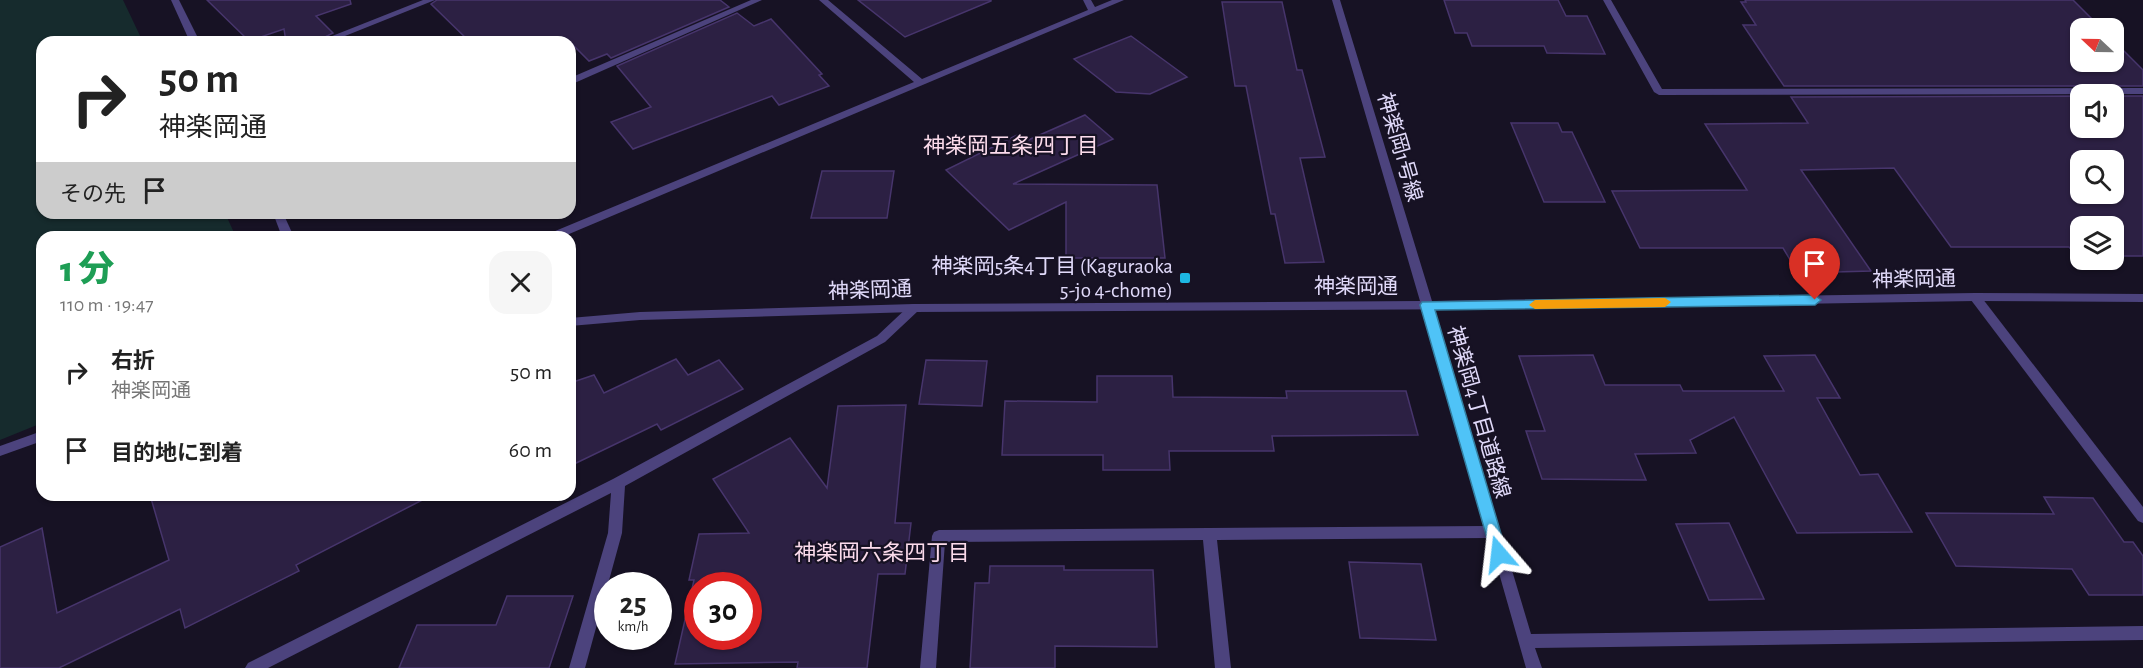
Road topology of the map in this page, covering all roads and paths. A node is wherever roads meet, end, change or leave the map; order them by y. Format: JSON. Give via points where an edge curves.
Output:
{"nodes":[{"id":1,"x":174,"y":0,"type":"edge"},
{"id":2,"x":431,"y":0,"type":"edge"},
{"id":3,"x":758,"y":0,"type":"edge"},
{"id":4,"x":824,"y":0,"type":"edge"},
{"id":5,"x":1087,"y":0,"type":"edge"},
{"id":6,"x":1120,"y":0,"type":"edge"},
{"id":7,"x":1336,"y":0,"type":"edge"},
{"id":8,"x":1607,"y":0,"type":"edge"},
{"id":9,"x":1093,"y":11,"type":"junction"},
{"id":10,"x":192,"y":36,"type":"edge"},
{"id":11,"x":338,"y":36,"type":"edge"},
{"id":12,"x":576,"y":79,"type":"edge"},
{"id":13,"x":921,"y":82,"type":"junction"},
{"id":14,"x":2143,"y":91,"type":"edge"},
{"id":15,"x":566,"y":231,"type":"edge"},
{"id":16,"x":1975,"y":297,"type":"junction"},
{"id":17,"x":2143,"y":298,"type":"edge"},
{"id":18,"x":1426,"y":305,"type":"junction"},
{"id":19,"x":914,"y":308,"type":"junction"},
{"id":20,"x":576,"y":321,"type":"edge"},
{"id":21,"x":36,"y":438,"type":"edge"},
{"id":22,"x":0,"y":451,"type":"edge"},
{"id":23,"x":618,"y":483,"type":"junction"},
{"id":24,"x":2143,"y":517,"type":"edge"},
{"id":25,"x":1492,"y":532,"type":"junction"},
{"id":26,"x":1210,"y":536,"type":"junction"},
{"id":27,"x":2143,"y":633,"type":"edge"},
{"id":28,"x":1526,"y":641,"type":"junction"},
{"id":29,"x":253,"y":668,"type":"edge"},
{"id":30,"x":577,"y":668,"type":"edge"},
{"id":31,"x":928,"y":668,"type":"edge"},
{"id":32,"x":1223,"y":668,"type":"edge"},
{"id":33,"x":1534,"y":668,"type":"edge"}],
"edges":[{"from":1,"to":10,"type":"street"},
{"from":2,"to":11,"type":"street"},
{"from":3,"to":12,"type":"street"},
{"from":4,"to":13,"type":"street"},
{"from":5,"to":9,"type":"street"},
{"from":6,"to":9,"type":"street"},
{"from":7,"to":18,"type":"street","name":"神楽岡1号線"},
{"from":8,"to":14,"type":"street","via":[[1659,92]]},
{"from":9,"to":13,"type":"street"},
{"from":13,"to":15,"type":"street"},
{"from":16,"to":17,"type":"street","name":"神楽岡通"},
{"from":16,"to":18,"type":"street","name":"神楽岡通"},
{"from":16,"to":24,"type":"street"},
{"from":18,"to":19,"type":"street","name":"神楽岡通"},
{"from":18,"to":25,"type":"street","name":"神楽岡4丁目道路線"},
{"from":19,"to":20,"type":"street","name":"神楽岡通"},
{"from":19,"to":23,"type":"street","via":[[881,339]]},
{"from":21,"to":22,"type":"street"},
{"from":23,"to":29,"type":"street"},
{"from":23,"to":30,"type":"street","via":[[615,533]]},
{"from":25,"to":26,"type":"street"},
{"from":25,"to":28,"type":"street","name":"神楽岡4丁目道路線"},
{"from":26,"to":31,"type":"street","via":[[939,536]]},
{"from":26,"to":32,"type":"street"},
{"from":27,"to":28,"type":"street"},
{"from":28,"to":33,"type":"street","name":"神楽岡4丁目道路線"}]}
